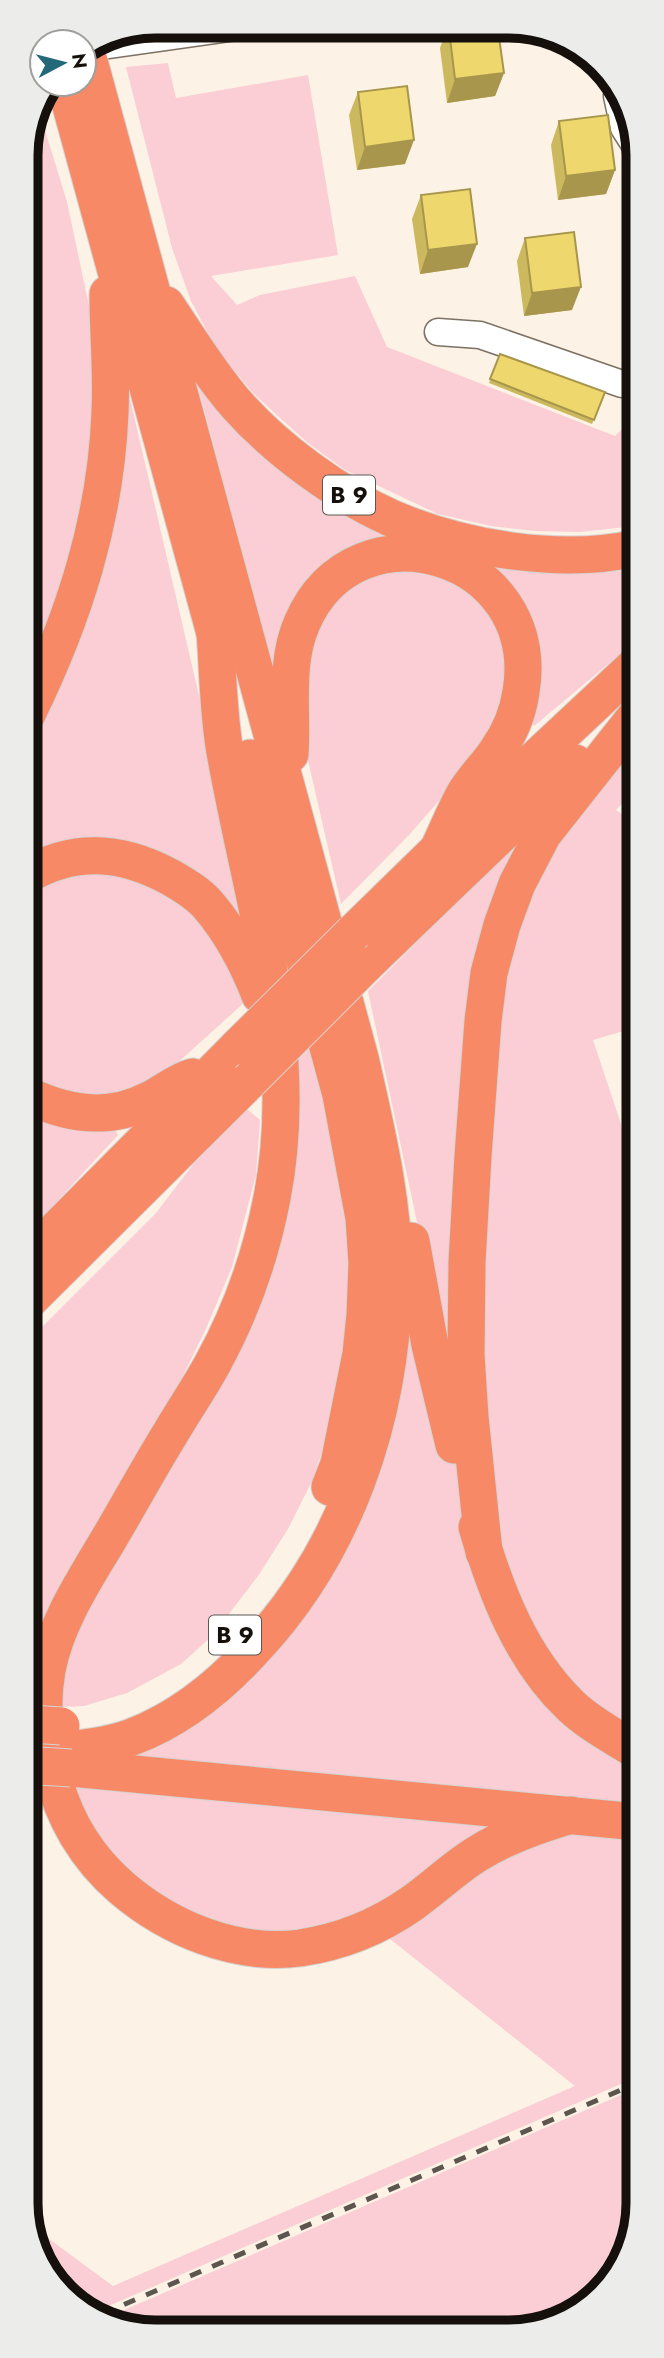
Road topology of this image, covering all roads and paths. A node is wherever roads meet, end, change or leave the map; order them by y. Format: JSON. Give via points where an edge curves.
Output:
{"nodes":[{"id":1,"x":160,"y":38,"type":"edge"},
{"id":2,"x":131,"y":42,"type":"edge"},
{"id":3,"x":98,"y":53,"type":"edge"},
{"id":4,"x":69,"y":98,"type":"edge"},
{"id":5,"x":108,"y":240,"type":"junction"},
{"id":6,"x":148,"y":277,"type":"junction"},
{"id":7,"x":438,"y":332,"type":"dead end"},
{"id":8,"x":626,"y":384,"type":"edge"},
{"id":9,"x":626,"y":549,"type":"edge"},
{"id":10,"x":215,"y":632,"type":"junction"},
{"id":11,"x":626,"y":675,"type":"edge"},
{"id":12,"x":39,"y":688,"type":"edge"},
{"id":13,"x":626,"y":715,"type":"edge"},
{"id":14,"x":626,"y":729,"type":"edge"},
{"id":15,"x":288,"y":789,"type":"junction"},
{"id":16,"x":438,"y":850,"type":"junction"},
{"id":17,"x":39,"y":869,"type":"edge"},
{"id":18,"x":359,"y":949,"type":"junction"},
{"id":19,"x":281,"y":1059,"type":"junction"},
{"id":20,"x":214,"y":1071,"type":"junction"},
{"id":21,"x":39,"y":1100,"type":"edge"},
{"id":22,"x":378,"y":1137,"type":"junction"},
{"id":23,"x":38,"y":1247,"type":"edge"},
{"id":24,"x":38,"y":1290,"type":"edge"},
{"id":25,"x":484,"y":1552,"type":"junction"},
{"id":26,"x":625,"y":1743,"type":"edge"},
{"id":27,"x":43,"y":1747,"type":"edge"},
{"id":28,"x":570,"y":1815,"type":"junction"},
{"id":29,"x":625,"y":1821,"type":"edge"}],
"edges":[{"from":1,"to":2,"type":"street"},
{"from":3,"to":6,"type":"highway","number":"B 9"},
{"from":4,"to":5,"type":"highway","number":"B 9"},
{"from":5,"to":10,"type":"highway","number":"B 9"},
{"from":5,"to":12,"type":"highway","via":[[111,364],[102,496],[80,585]]},
{"from":6,"to":9,"type":"highway","number":"B 9","via":[[238,406],[275,442],[349,495],[390,517],[476,544],[565,555]]},
{"from":6,"to":15,"type":"highway"},
{"from":7,"to":8,"type":"street","via":[[480,335]]},
{"from":10,"to":19,"type":"highway","via":[[224,747],[270,966]]},
{"from":10,"to":27,"type":"highway","number":"B 9","via":[[325,1028],[354,1156],[367,1263],[362,1353],[339,1464],[324,1503],[260,1607],[228,1643],[159,1699],[93,1722]]},
{"from":11,"to":16,"type":"highway"},
{"from":13,"to":18,"type":"highway"},
{"from":14,"to":25,"type":"highway","via":[[543,834],[517,884],[489,973],[473,1145],[466,1355]]},
{"from":15,"to":16,"type":"highway","via":[[293,653],[314,601],[354,566],[377,556],[439,557],[467,569],[505,604],[522,645],[524,670],[514,718],[499,749],[466,791]]},
{"from":15,"to":22,"type":"highway"},
{"from":16,"to":18,"type":"highway"},
{"from":17,"to":19,"type":"highway","via":[[60,859],[119,856],[183,884],[207,904],[244,957]]},
{"from":18,"to":20,"type":"highway","bridge":true},
{"from":18,"to":24,"type":"highway","bridge":true,"via":[[249,1081]]},
{"from":19,"to":28,"type":"highway","via":[[278,1158],[254,1270],[214,1363],[65,1616],[47,1669],[43,1708],[58,1797],[99,1866],[132,1896],[167,1920],[200,1934],[269,1949],[300,1948],[375,1927],[476,1854]]},
{"from":20,"to":21,"type":"highway","via":[[181,1080],[123,1110],[72,1112]]},
{"from":20,"to":23,"type":"highway"},
{"from":22,"to":25,"type":"highway","via":[[407,1225],[430,1345]]},
{"from":22,"to":27,"type":"highway","via":[[392,1230],[389,1357],[372,1437],[328,1547],[263,1640],[212,1691],[180,1715],[97,1747]]},
{"from":25,"to":26,"type":"highway","via":[[515,1629],[550,1683],[573,1707]]},
{"from":27,"to":28,"type":"highway"},
{"from":28,"to":29,"type":"highway"}]}
